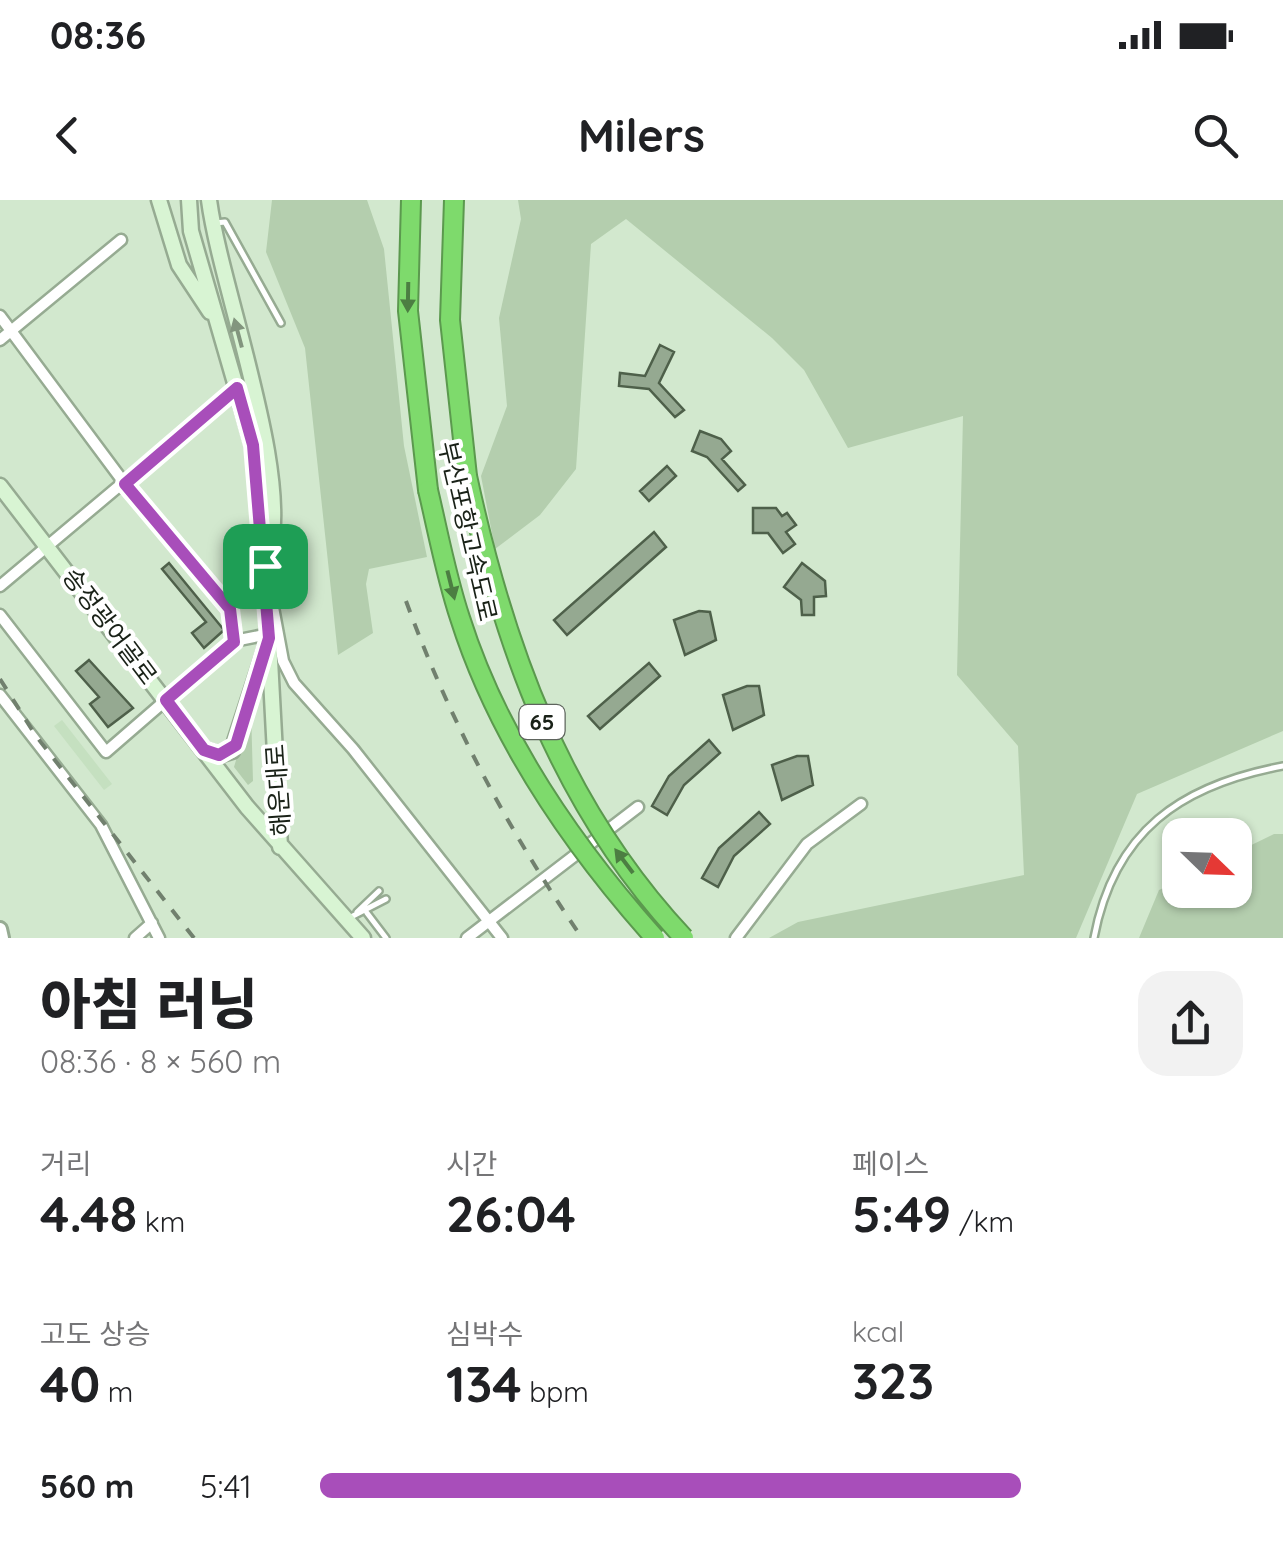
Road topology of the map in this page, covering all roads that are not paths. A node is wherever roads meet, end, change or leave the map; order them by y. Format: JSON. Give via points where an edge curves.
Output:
{"nodes":[{"id":1,"x":158,"y":200,"type":"edge"},
{"id":2,"x":189,"y":200,"type":"edge"},
{"id":3,"x":209,"y":200,"type":"edge"},
{"id":4,"x":411,"y":200,"type":"edge"},
{"id":5,"x":454,"y":200,"type":"edge"},
{"id":6,"x":212,"y":224,"type":"junction"},
{"id":7,"x":121,"y":240,"type":"dead end"},
{"id":8,"x":0,"y":316,"type":"edge"},
{"id":9,"x":218,"y":324,"type":"junction"},
{"id":10,"x":281,"y":324,"type":"dead end"},
{"id":11,"x":11,"y":330,"type":"junction"},
{"id":12,"x":0,"y":340,"type":"edge"},
{"id":13,"x":237,"y":388,"type":"junction"},
{"id":14,"x":125,"y":484,"type":"junction"},
{"id":15,"x":0,"y":486,"type":"edge"},
{"id":16,"x":49,"y":547,"type":"junction"},
{"id":17,"x":265,"y":566,"type":"junction"},
{"id":18,"x":0,"y":586,"type":"edge"},
{"id":19,"x":0,"y":615,"type":"edge"},
{"id":20,"x":269,"y":636,"type":"junction"},
{"id":21,"x":234,"y":642,"type":"junction"},
{"id":22,"x":0,"y":696,"type":"edge"},
{"id":23,"x":166,"y":700,"type":"junction"},
{"id":24,"x":204,"y":750,"type":"junction"},
{"id":25,"x":1283,"y":766,"type":"edge"},
{"id":26,"x":861,"y":804,"type":"dead end"},
{"id":27,"x":638,"y":807,"type":"dead end"},
{"id":28,"x":280,"y":847,"type":"junction"},
{"id":29,"x":379,"y":891,"type":"dead end"},
{"id":30,"x":386,"y":899,"type":"dead end"},
{"id":31,"x":367,"y":913,"type":"junction"},
{"id":32,"x":352,"y":916,"type":"junction"},
{"id":33,"x":488,"y":921,"type":"junction"},
{"id":34,"x":152,"y":923,"type":"junction"},
{"id":35,"x":0,"y":929,"type":"edge"},
{"id":36,"x":2,"y":938,"type":"edge"},
{"id":37,"x":135,"y":938,"type":"edge"},
{"id":38,"x":159,"y":938,"type":"edge"},
{"id":39,"x":363,"y":938,"type":"edge"},
{"id":40,"x":386,"y":938,"type":"edge"},
{"id":41,"x":468,"y":938,"type":"edge"},
{"id":42,"x":502,"y":938,"type":"edge"},
{"id":43,"x":655,"y":938,"type":"edge"},
{"id":44,"x":684,"y":938,"type":"edge"},
{"id":45,"x":736,"y":938,"type":"edge"},
{"id":46,"x":1094,"y":938,"type":"edge"}],
"edges":[{"from":1,"to":9,"type":"main road","via":[[179,265]]},
{"from":2,"to":9,"type":"main road","name":"해운대로"},
{"from":3,"to":6,"type":"main road"},
{"from":4,"to":43,"type":"highway","name":"부산포항고속도로","number":"65","one_way":true,"bridge":true,"via":[[408,312],[428,490],[460,618],[504,722],[550,806]]},
{"from":44,"to":5,"type":"highway","name":"부산포항고속도로","number":"65","one_way":true,"bridge":true,"via":[[616,852],[560,760],[519,671],[488,575],[467,476],[450,320]]},
{"from":6,"to":10,"type":"lane","via":[[225,222]]},
{"from":17,"to":6,"type":"main road","one_way":true,"via":[[274,541],[262,430]]},
{"from":7,"to":11,"type":"street"},
{"from":8,"to":11,"type":"street"},
{"from":9,"to":13,"type":"main road","name":"해운대로"},
{"from":11,"to":12,"type":"street"},
{"from":11,"to":14,"type":"street"},
{"from":13,"to":14,"type":"street","name":"송정광어골로"},
{"from":13,"to":17,"type":"main road","name":"해운대로","via":[[253,445]]},
{"from":14,"to":16,"type":"street","name":"송정광어골로"},
{"from":14,"to":21,"type":"street","via":[[230,609]]},
{"from":15,"to":16,"type":"main road","name":"송정광어골로"},
{"from":16,"to":18,"type":"street"},
{"from":16,"to":23,"type":"main road","name":"송정광어골로"},
{"from":17,"to":20,"type":"main road","name":"해운대로"},
{"from":17,"to":33,"type":"street","via":[[283,661],[313,708]]},
{"from":19,"to":23,"type":"street","via":[[106,752]]},
{"from":20,"to":21,"type":"street"},
{"from":20,"to":24,"type":"main road","via":[[232,751]]},
{"from":20,"to":28,"type":"main road","name":"해운대로"},
{"from":21,"to":23,"type":"street"},
{"from":22,"to":34,"type":"street","via":[[101,825]]},
{"from":23,"to":24,"type":"main road","name":"송정광어골로"},
{"from":24,"to":28,"type":"main road","name":"송정광어골로"},
{"from":25,"to":46,"type":"lane","via":[[1194,791],[1154,821],[1120,859]]},
{"from":26,"to":45,"type":"street","via":[[807,844]]},
{"from":27,"to":33,"type":"street"},
{"from":28,"to":32,"type":"main road","name":"해운대로"},
{"from":29,"to":32,"type":"lane"},
{"from":30,"to":31,"type":"lane"},
{"from":31,"to":32,"type":"lane"},
{"from":31,"to":40,"type":"lane"},
{"from":32,"to":39,"type":"main road","name":"해운대로"},
{"from":33,"to":41,"type":"street"},
{"from":33,"to":42,"type":"street"},
{"from":34,"to":37,"type":"street"},
{"from":34,"to":38,"type":"street"},
{"from":35,"to":36,"type":"street"}]}
